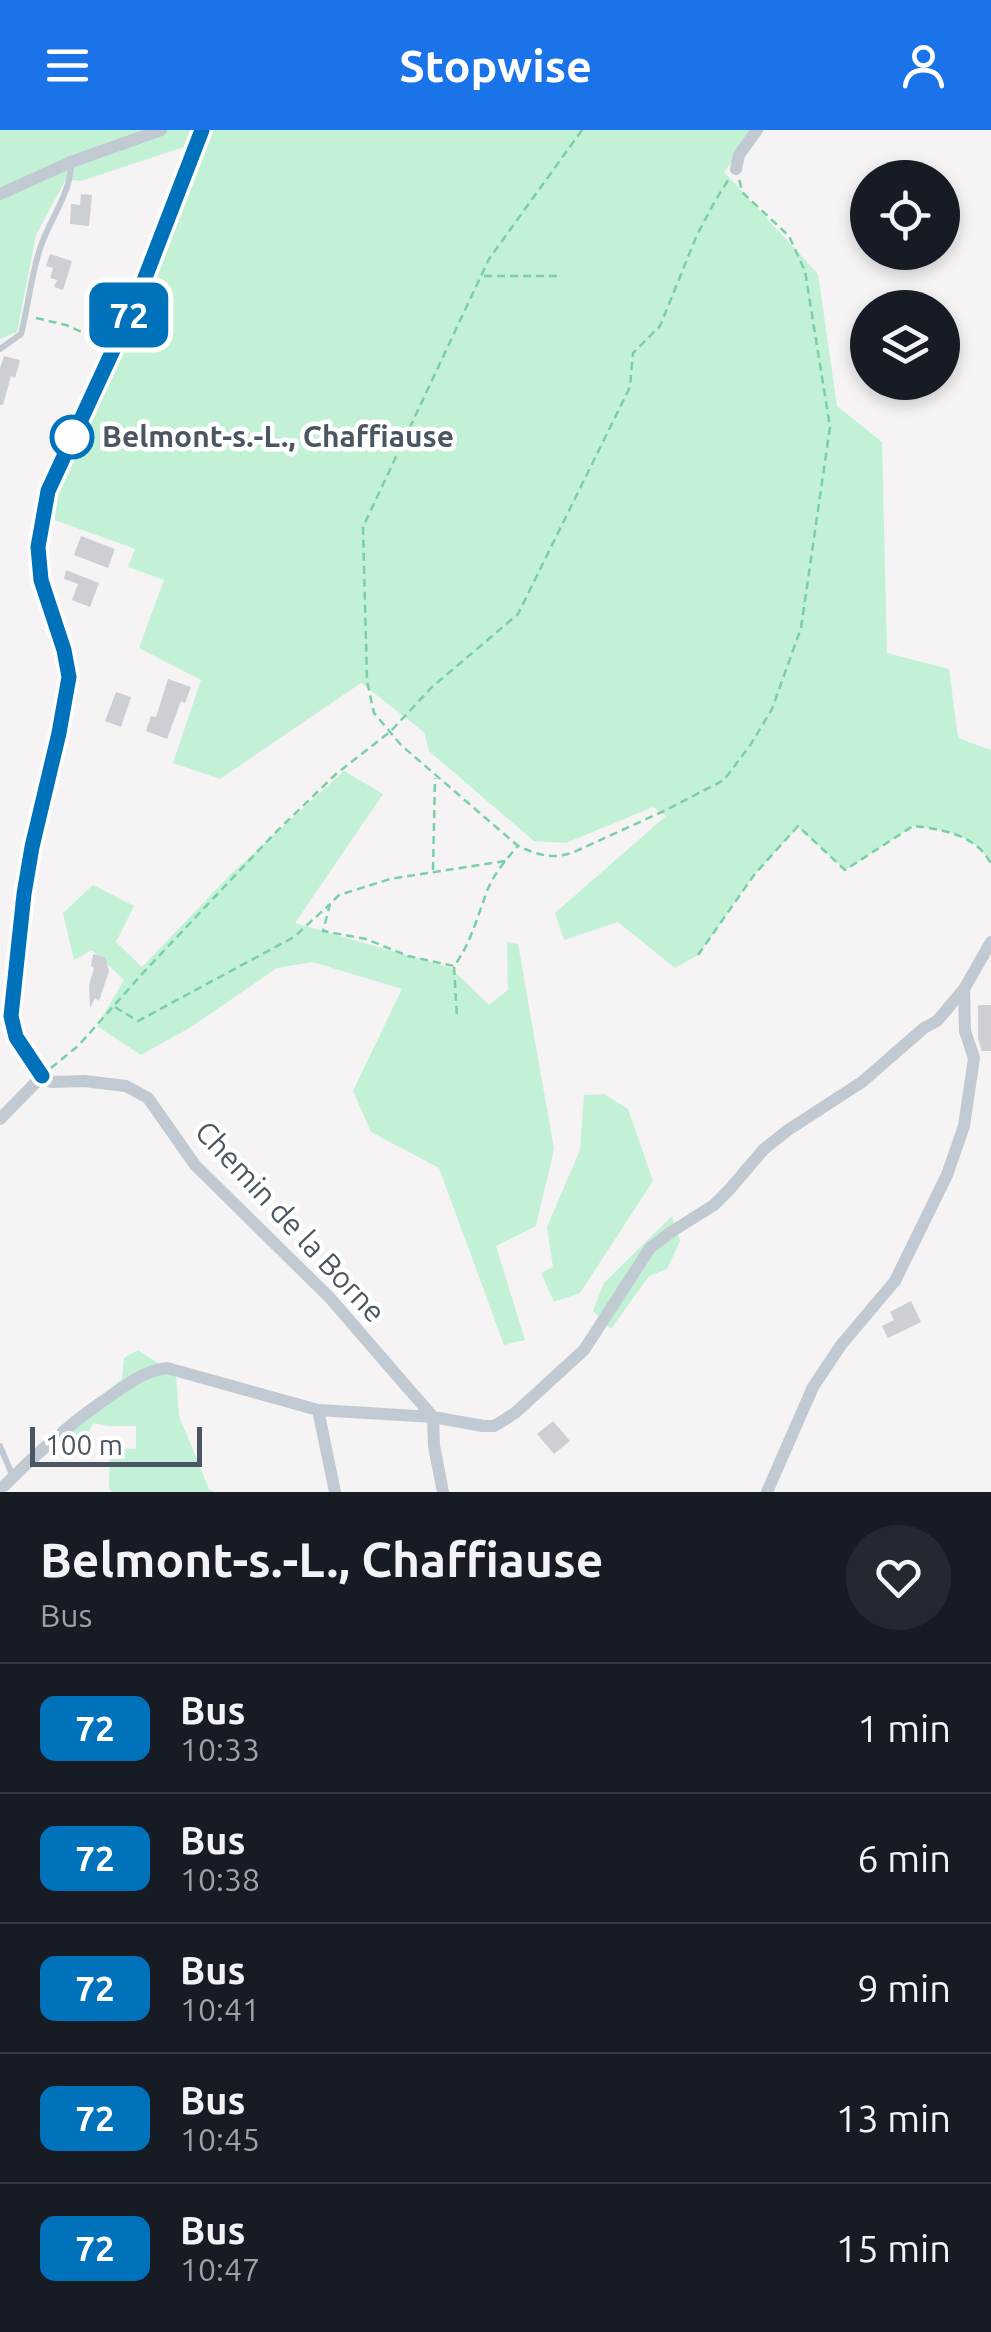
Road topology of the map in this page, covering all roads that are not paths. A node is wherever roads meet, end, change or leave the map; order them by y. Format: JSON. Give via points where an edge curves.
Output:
{"nodes":[{"id":1,"x":161,"y":130,"type":"edge"},
{"id":2,"x":202,"y":130,"type":"edge"},
{"id":3,"x":757,"y":130,"type":"edge"},
{"id":4,"x":71,"y":162,"type":"junction"},
{"id":5,"x":736,"y":169,"type":"road end"},
{"id":6,"x":0,"y":194,"type":"edge"},
{"id":7,"x":0,"y":349,"type":"edge"},
{"id":8,"x":991,"y":942,"type":"edge"},
{"id":9,"x":964,"y":989,"type":"junction"},
{"id":10,"x":936,"y":1021,"type":"junction"},
{"id":11,"x":965,"y":1030,"type":"junction"},
{"id":12,"x":42,"y":1076,"type":"junction"},
{"id":13,"x":0,"y":1119,"type":"edge"},
{"id":14,"x":318,"y":1410,"type":"junction"},
{"id":15,"x":433,"y":1417,"type":"junction"},
{"id":16,"x":0,"y":1446,"type":"edge"},
{"id":17,"x":6,"y":1486,"type":"edge"},
{"id":18,"x":335,"y":1492,"type":"edge"},
{"id":19,"x":443,"y":1492,"type":"edge"},
{"id":20,"x":767,"y":1492,"type":"edge"}],
"edges":[{"from":1,"to":4,"type":"street"},
{"from":2,"to":12,"type":"street","via":[[140,291],[48,491],[38,547],[69,677],[30,862],[11,1016],[16,1037]]},
{"from":3,"to":5,"type":"street"},
{"from":4,"to":6,"type":"street"},
{"from":4,"to":7,"type":"lane","via":[[71,179],[36,260],[22,334]]},
{"from":8,"to":9,"type":"street"},
{"from":9,"to":10,"type":"street"},
{"from":9,"to":11,"type":"street"},
{"from":10,"to":11,"type":"street"},
{"from":10,"to":15,"type":"street","via":[[862,1082],[788,1130],[714,1205],[650,1248],[584,1350],[516,1413],[494,1426]]},
{"from":11,"to":20,"type":"street","via":[[974,1058],[964,1126],[947,1176],[895,1281],[812,1386]]},
{"from":12,"to":13,"type":"street"},
{"from":12,"to":15,"type":"street","name":"Chemin de la Borne","via":[[126,1086],[148,1098],[195,1165],[330,1298]]},
{"from":14,"to":15,"type":"street"},
{"from":14,"to":17,"type":"street","via":[[167,1368],[148,1371],[77,1418]]},
{"from":14,"to":18,"type":"street"},
{"from":15,"to":19,"type":"street"},
{"from":16,"to":17,"type":"lane"}]}
